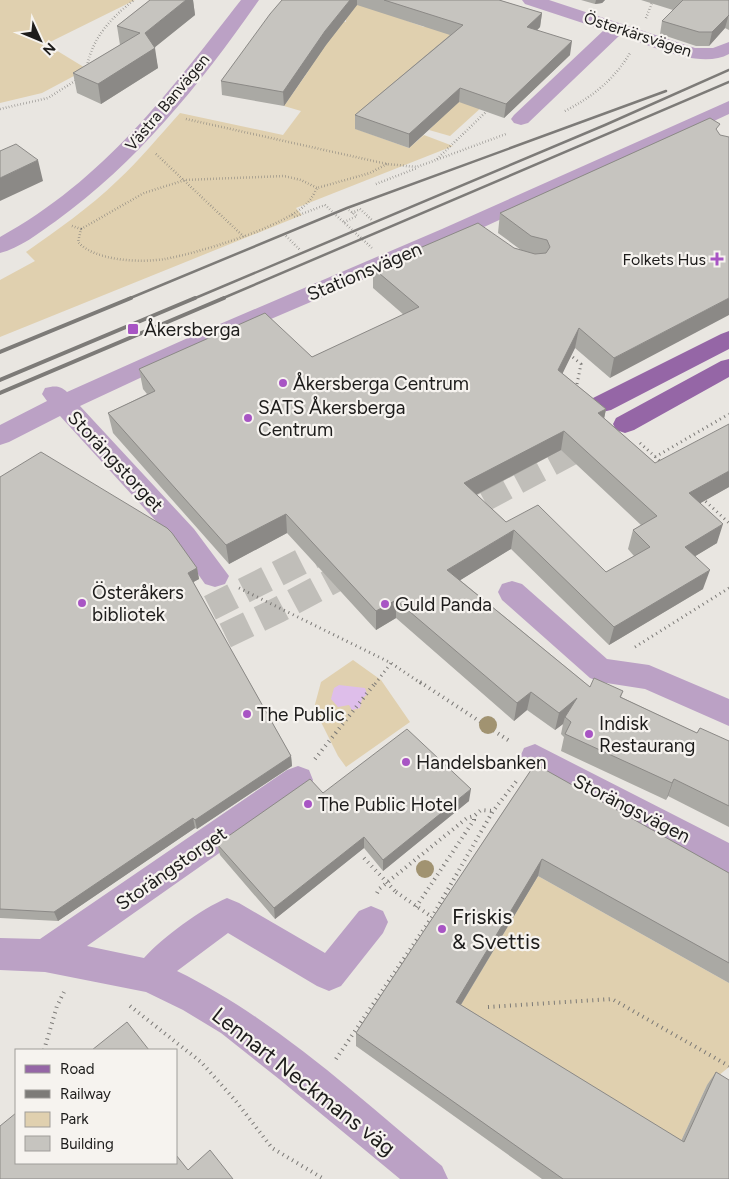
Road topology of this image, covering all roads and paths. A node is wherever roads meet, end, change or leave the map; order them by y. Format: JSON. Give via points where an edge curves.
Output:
{"nodes":[{"id":1,"x":134,"y":0,"type":"edge"},
{"id":2,"x":250,"y":0,"type":"edge"},
{"id":3,"x":531,"y":0,"type":"edge"},
{"id":4,"x":618,"y":27,"type":"junction"},
{"id":5,"x":723,"y":50,"type":"edge"},
{"id":6,"x":86,"y":73,"type":"edge"},
{"id":7,"x":79,"y":78,"type":"edge"},
{"id":8,"x":490,"y":108,"type":"edge"},
{"id":9,"x":0,"y":109,"type":"edge"},
{"id":10,"x":161,"y":113,"type":"junction"},
{"id":11,"x":723,"y":115,"type":"edge"},
{"id":12,"x":521,"y":119,"type":"dead end"},
{"id":13,"x":133,"y":143,"type":"junction"},
{"id":14,"x":435,"y":161,"type":"dead end"},
{"id":15,"x":417,"y":167,"type":"dead end"},
{"id":16,"x":184,"y":180,"type":"junction"},
{"id":17,"x":376,"y":184,"type":"dead end"},
{"id":18,"x":317,"y":188,"type":"junction"},
{"id":19,"x":292,"y":215,"type":"junction"},
{"id":20,"x":45,"y":218,"type":"junction"},
{"id":21,"x":372,"y":220,"type":"dead end"},
{"id":22,"x":344,"y":222,"type":"junction"},
{"id":23,"x":81,"y":229,"type":"junction"},
{"id":24,"x":286,"y":236,"type":"dead end"},
{"id":25,"x":245,"y":237,"type":"junction"},
{"id":26,"x":0,"y":246,"type":"edge"},
{"id":27,"x":373,"y":249,"type":"dead end"},
{"id":28,"x":300,"y":250,"type":"dead end"},
{"id":29,"x":729,"y":339,"type":"edge"},
{"id":30,"x":729,"y":367,"type":"edge"},
{"id":31,"x":58,"y":399,"type":"junction"},
{"id":32,"x":602,"y":404,"type":"edge"},
{"id":33,"x":729,"y":414,"type":"edge"},
{"id":34,"x":624,"y":424,"type":"tunnel mouth"},
{"id":35,"x":0,"y":436,"type":"edge"},
{"id":36,"x":655,"y":456,"type":"dead end"},
{"id":37,"x":215,"y":576,"type":"joint"},
{"id":38,"x":512,"y":592,"type":"dead end"},
{"id":39,"x":391,"y":664,"type":"junction"},
{"id":40,"x":729,"y":713,"type":"edge"},
{"id":41,"x":535,"y":757,"type":"junction"},
{"id":42,"x":298,"y":780,"type":"joint"},
{"id":43,"x":493,"y":811,"type":"junction"},
{"id":44,"x":474,"y":816,"type":"junction"},
{"id":45,"x":364,"y":858,"type":"dead end"},
{"id":46,"x":729,"y":859,"type":"edge"},
{"id":47,"x":416,"y":907,"type":"junction"},
{"id":48,"x":432,"y":916,"type":"junction"},
{"id":49,"x":371,"y":922,"type":"joint"},
{"id":50,"x":0,"y":954,"type":"edge"},
{"id":51,"x":44,"y":956,"type":"junction"},
{"id":52,"x":150,"y":976,"type":"junction"},
{"id":53,"x":127,"y":1003,"type":"dead end"},
{"id":54,"x":58,"y":1006,"type":"dead end"},
{"id":55,"x":488,"y":1007,"type":"dead end"},
{"id":56,"x":350,"y":1038,"type":"dead end"},
{"id":57,"x":44,"y":1049,"type":"edge"},
{"id":58,"x":729,"y":1066,"type":"edge"},
{"id":59,"x":324,"y":1179,"type":"edge"},
{"id":60,"x":429,"y":1179,"type":"edge"}],
"edges":[{"from":1,"to":6,"type":"path","via":[[98,34],[88,54]]},
{"from":2,"to":10,"type":"street","name":"Västra Banvägen"},
{"from":3,"to":4,"type":"street","name":"Österkärsvägen"},
{"from":4,"to":5,"type":"street","name":"Österkärsvägen","via":[[684,50]]},
{"from":4,"to":12,"type":"street"},
{"from":7,"to":9,"type":"path","via":[[48,98]]},
{"from":8,"to":14,"type":"path"},
{"from":10,"to":13,"type":"street","name":"Västra Banvägen"},
{"from":10,"to":18,"type":"path","via":[[387,164],[370,173]]},
{"from":11,"to":31,"type":"street","name":"Stationsvägen","via":[[479,231]]},
{"from":13,"to":16,"type":"path","via":[[151,150]]},
{"from":13,"to":20,"type":"street","name":"Västra Banvägen","via":[[99,177]]},
{"from":15,"to":17,"type":"path"},
{"from":16,"to":18,"type":"path","via":[[280,175],[307,180]]},
{"from":16,"to":23,"type":"path","via":[[124,202]]},
{"from":16,"to":25,"type":"path"},
{"from":18,"to":19,"type":"path","via":[[309,202]]},
{"from":19,"to":22,"type":"path","bridge":true,"via":[[325,205]]},
{"from":19,"to":25,"type":"path"},
{"from":20,"to":23,"type":"path"},
{"from":20,"to":26,"type":"street","name":"Västra Banvägen"},
{"from":21,"to":22,"type":"path","via":[[360,210],[351,212],[356,216]]},
{"from":22,"to":27,"type":"path","bridge":true},
{"from":23,"to":25,"type":"path","via":[[78,242],[85,250],[106,258],[127,260],[164,260]]},
{"from":24,"to":28,"type":"path"},
{"from":29,"to":32,"type":"main road"},
{"from":30,"to":34,"type":"main road"},
{"from":31,"to":35,"type":"street","name":"Stationsvägen"},
{"from":31,"to":37,"type":"street","name":"Storängstorget","via":[[185,536]]},
{"from":33,"to":36,"type":"path"},
{"from":37,"to":39,"type":"path"},
{"from":38,"to":40,"type":"street","via":[[600,670],[649,677]]},
{"from":39,"to":41,"type":"path"},
{"from":39,"to":42,"type":"path"},
{"from":41,"to":43,"type":"path"},
{"from":41,"to":46,"type":"street","name":"Storängsvägen"},
{"from":42,"to":51,"type":"street","name":"Storängstorget"},
{"from":43,"to":44,"type":"path","via":[[481,810]]},
{"from":43,"to":48,"type":"path"},
{"from":44,"to":47,"type":"path"},
{"from":44,"to":49,"type":"path","via":[[467,818],[378,889]]},
{"from":45,"to":47,"type":"path","bridge":true,"via":[[396,892]]},
{"from":47,"to":48,"type":"path"},
{"from":48,"to":56,"type":"path"},
{"from":49,"to":52,"type":"street","via":[[329,974],[227,914],[168,956]]},
{"from":50,"to":51,"type":"street","name":"Lennart Neckmans väg"},
{"from":51,"to":52,"type":"street","name":"Lennart Neckmans väg"},
{"from":52,"to":60,"type":"street","name":"Lennart Neckmans väg","via":[[196,998],[233,1021]]},
{"from":53,"to":59,"type":"path","via":[[201,1062],[272,1148]]},
{"from":54,"to":57,"type":"path"},
{"from":55,"to":58,"type":"path","via":[[612,999]]}]}
